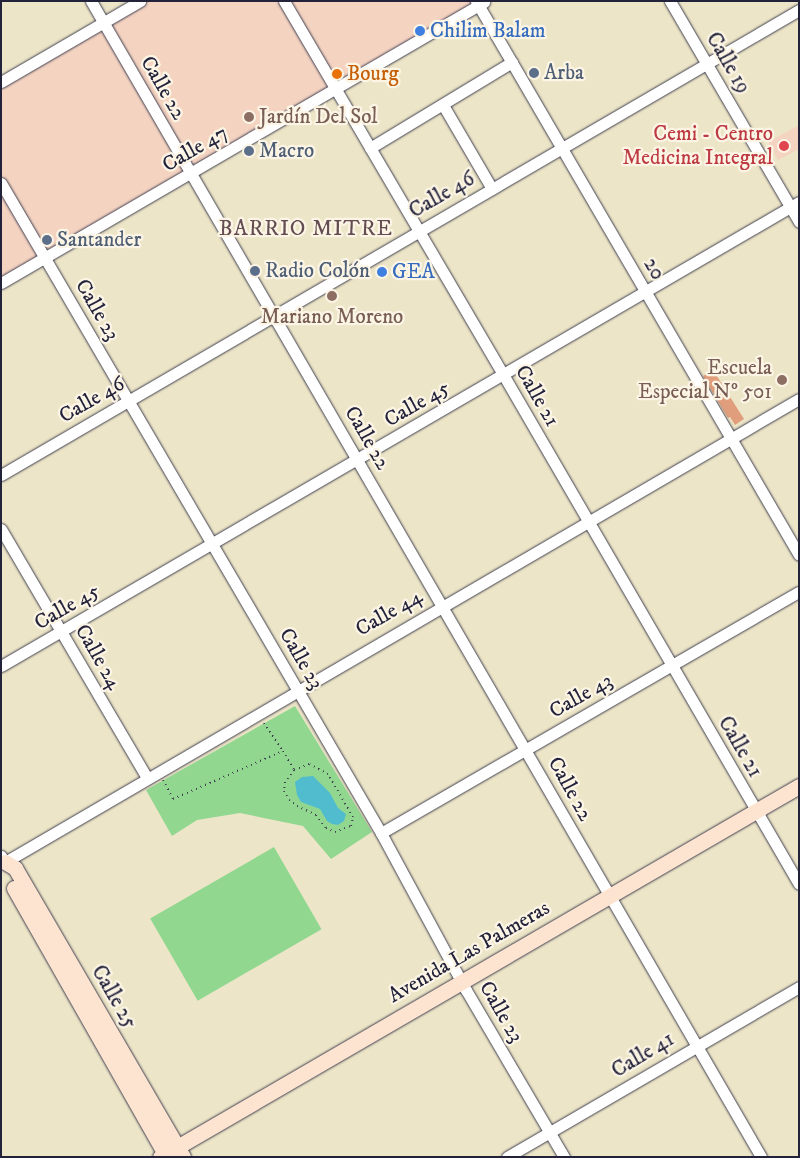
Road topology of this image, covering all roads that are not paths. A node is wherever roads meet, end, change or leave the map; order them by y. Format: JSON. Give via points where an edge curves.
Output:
{"nodes":[{"id":1,"x":91,"y":1,"type":"edge"},
{"id":2,"x":140,"y":1,"type":"edge"},
{"id":3,"x":284,"y":1,"type":"edge"},
{"id":4,"x":670,"y":1,"type":"edge"},
{"id":5,"x":480,"y":2,"type":"edge"},
{"id":6,"x":799,"y":10,"type":"edge"},
{"id":7,"x":103,"y":23,"type":"junction"},
{"id":8,"x":512,"y":62,"type":"junction"},
{"id":9,"x":706,"y":64,"type":"junction"},
{"id":10,"x":1,"y":82,"type":"edge"},
{"id":11,"x":335,"y":89,"type":"junction"},
{"id":12,"x":444,"y":105,"type":"junction"},
{"id":13,"x":370,"y":148,"type":"junction"},
{"id":14,"x":562,"y":148,"type":"junction"},
{"id":15,"x":190,"y":173,"type":"junction"},
{"id":16,"x":1,"y":183,"type":"edge"},
{"id":17,"x":492,"y":189,"type":"junction"},
{"id":18,"x":794,"y":205,"type":"edge"},
{"id":19,"x":799,"y":222,"type":"edge"},
{"id":20,"x":419,"y":230,"type":"junction"},
{"id":21,"x":45,"y":258,"type":"junction"},
{"id":22,"x":1,"y":283,"type":"edge"},
{"id":23,"x":645,"y":291,"type":"junction"},
{"id":24,"x":274,"y":316,"type":"junction"},
{"id":25,"x":504,"y":376,"type":"junction"},
{"id":26,"x":799,"y":399,"type":"edge"},
{"id":27,"x":128,"y":401,"type":"junction"},
{"id":28,"x":731,"y":438,"type":"junction"},
{"id":29,"x":358,"y":459,"type":"junction"},
{"id":30,"x":1,"y":475,"type":"edge"},
{"id":31,"x":588,"y":522,"type":"junction"},
{"id":32,"x":1,"y":529,"type":"edge"},
{"id":33,"x":212,"y":544,"type":"junction"},
{"id":34,"x":799,"y":555,"type":"edge"},
{"id":35,"x":799,"y":592,"type":"edge"},
{"id":36,"x":443,"y":606,"type":"junction"},
{"id":37,"x":61,"y":632,"type":"junction"},
{"id":38,"x":1,"y":666,"type":"edge"},
{"id":39,"x":672,"y":666,"type":"junction"},
{"id":40,"x":298,"y":690,"type":"junction"},
{"id":41,"x":526,"y":749,"type":"junction"},
{"id":42,"x":147,"y":778,"type":"junction"},
{"id":43,"x":799,"y":786,"type":"edge"},
{"id":44,"x":799,"y":796,"type":"edge"},
{"id":45,"x":758,"y":815,"type":"junction"},
{"id":46,"x":381,"y":833,"type":"junction"},
{"id":47,"x":2,"y":860,"type":"edge"},
{"id":48,"x":799,"y":884,"type":"edge"},
{"id":49,"x":611,"y":899,"type":"junction"},
{"id":50,"x":464,"y":985,"type":"junction"},
{"id":51,"x":799,"y":987,"type":"edge"},
{"id":52,"x":697,"y":1045,"type":"junction"},
{"id":53,"x":549,"y":1132,"type":"junction"},
{"id":54,"x":173,"y":1155,"type":"edge"},
{"id":55,"x":507,"y":1157,"type":"edge"},
{"id":56,"x":564,"y":1157,"type":"edge"},
{"id":57,"x":761,"y":1157,"type":"edge"}],
"edges":[{"from":1,"to":7,"type":"street","name":"Calle 22"},
{"from":2,"to":7,"type":"street"},
{"from":3,"to":11,"type":"street","name":"Calle 21"},
{"from":4,"to":9,"type":"street","name":"Calle 19"},
{"from":5,"to":8,"type":"street","name":"20"},
{"from":5,"to":11,"type":"street","name":"Calle 47"},
{"from":6,"to":9,"type":"street","name":"Calle 46"},
{"from":7,"to":10,"type":"street"},
{"from":7,"to":15,"type":"street","name":"Calle 22"},
{"from":8,"to":12,"type":"street"},
{"from":8,"to":14,"type":"street","name":"20"},
{"from":9,"to":14,"type":"street","name":"Calle 46"},
{"from":9,"to":18,"type":"street","name":"Calle 19"},
{"from":11,"to":13,"type":"street","name":"Calle 21"},
{"from":11,"to":15,"type":"street","name":"Calle 47"},
{"from":12,"to":13,"type":"street"},
{"from":12,"to":17,"type":"street"},
{"from":13,"to":20,"type":"street","name":"Calle 21"},
{"from":14,"to":17,"type":"street","name":"Calle 46"},
{"from":14,"to":23,"type":"street","name":"20"},
{"from":15,"to":21,"type":"street","name":"Calle 47"},
{"from":15,"to":24,"type":"street","name":"Calle 22"},
{"from":16,"to":21,"type":"street","name":"Calle 23"},
{"from":17,"to":20,"type":"street","name":"Calle 46"},
{"from":18,"to":19,"type":"street","name":"Calle 19"},
{"from":18,"to":23,"type":"street","name":"Calle 45"},
{"from":20,"to":24,"type":"street","name":"Calle 46"},
{"from":20,"to":25,"type":"street","name":"Calle 21"},
{"from":21,"to":22,"type":"street","name":"Calle 47"},
{"from":21,"to":27,"type":"street","name":"Calle 23"},
{"from":23,"to":25,"type":"street","name":"Calle 45"},
{"from":23,"to":28,"type":"street","name":"20"},
{"from":24,"to":27,"type":"street","name":"Calle 46"},
{"from":24,"to":29,"type":"street","name":"Calle 22"},
{"from":25,"to":29,"type":"street","name":"Calle 45"},
{"from":25,"to":31,"type":"street","name":"Calle 21"},
{"from":26,"to":28,"type":"street","name":"Calle 44"},
{"from":27,"to":30,"type":"street","name":"Calle 46"},
{"from":27,"to":33,"type":"street","name":"Calle 23"},
{"from":28,"to":31,"type":"street","name":"Calle 44"},
{"from":28,"to":34,"type":"street","name":"20"},
{"from":29,"to":33,"type":"street","name":"Calle 45"},
{"from":29,"to":36,"type":"street","name":"Calle 22"},
{"from":31,"to":36,"type":"street","name":"Calle 44"},
{"from":31,"to":39,"type":"street","name":"Calle 21"},
{"from":32,"to":37,"type":"street","name":"Calle 24"},
{"from":33,"to":37,"type":"street","name":"Calle 45"},
{"from":33,"to":40,"type":"street","name":"Calle 23"},
{"from":35,"to":39,"type":"street","name":"Calle 43"},
{"from":36,"to":40,"type":"street","name":"Calle 44"},
{"from":36,"to":41,"type":"street","name":"Calle 22"},
{"from":37,"to":38,"type":"street","name":"Calle 45"},
{"from":37,"to":42,"type":"street","name":"Calle 24"},
{"from":39,"to":41,"type":"street","name":"Calle 43"},
{"from":39,"to":45,"type":"street","name":"Calle 21"},
{"from":40,"to":42,"type":"street","name":"Calle 44"},
{"from":40,"to":46,"type":"street","name":"Calle 23"},
{"from":41,"to":46,"type":"street","name":"Calle 43"},
{"from":41,"to":49,"type":"street","name":"Calle 22"},
{"from":42,"to":47,"type":"street","name":"Calle 44"},
{"from":43,"to":45,"type":"main road","name":"Avenida Las Palmeras"},
{"from":44,"to":45,"type":"main road","name":"Avenida Las Palmeras"},
{"from":45,"to":48,"type":"street","name":"Calle 21"},
{"from":45,"to":49,"type":"main road","name":"Avenida Las Palmeras"},
{"from":46,"to":50,"type":"street","name":"Calle 23"},
{"from":47,"to":54,"type":"main road","name":"Calle 25","via":[[6,874]]},
{"from":49,"to":50,"type":"main road","name":"Avenida Las Palmeras"},
{"from":49,"to":52,"type":"street","name":"Calle 22"},
{"from":50,"to":53,"type":"street","name":"Calle 23"},
{"from":50,"to":54,"type":"main road","name":"Avenida Las Palmeras"},
{"from":51,"to":52,"type":"street","name":"Calle 41"},
{"from":52,"to":53,"type":"street","name":"Calle 41"},
{"from":52,"to":57,"type":"street","name":"Calle 22"},
{"from":53,"to":55,"type":"street","name":"Calle 41"},
{"from":53,"to":56,"type":"street","name":"Calle 23"}]}
